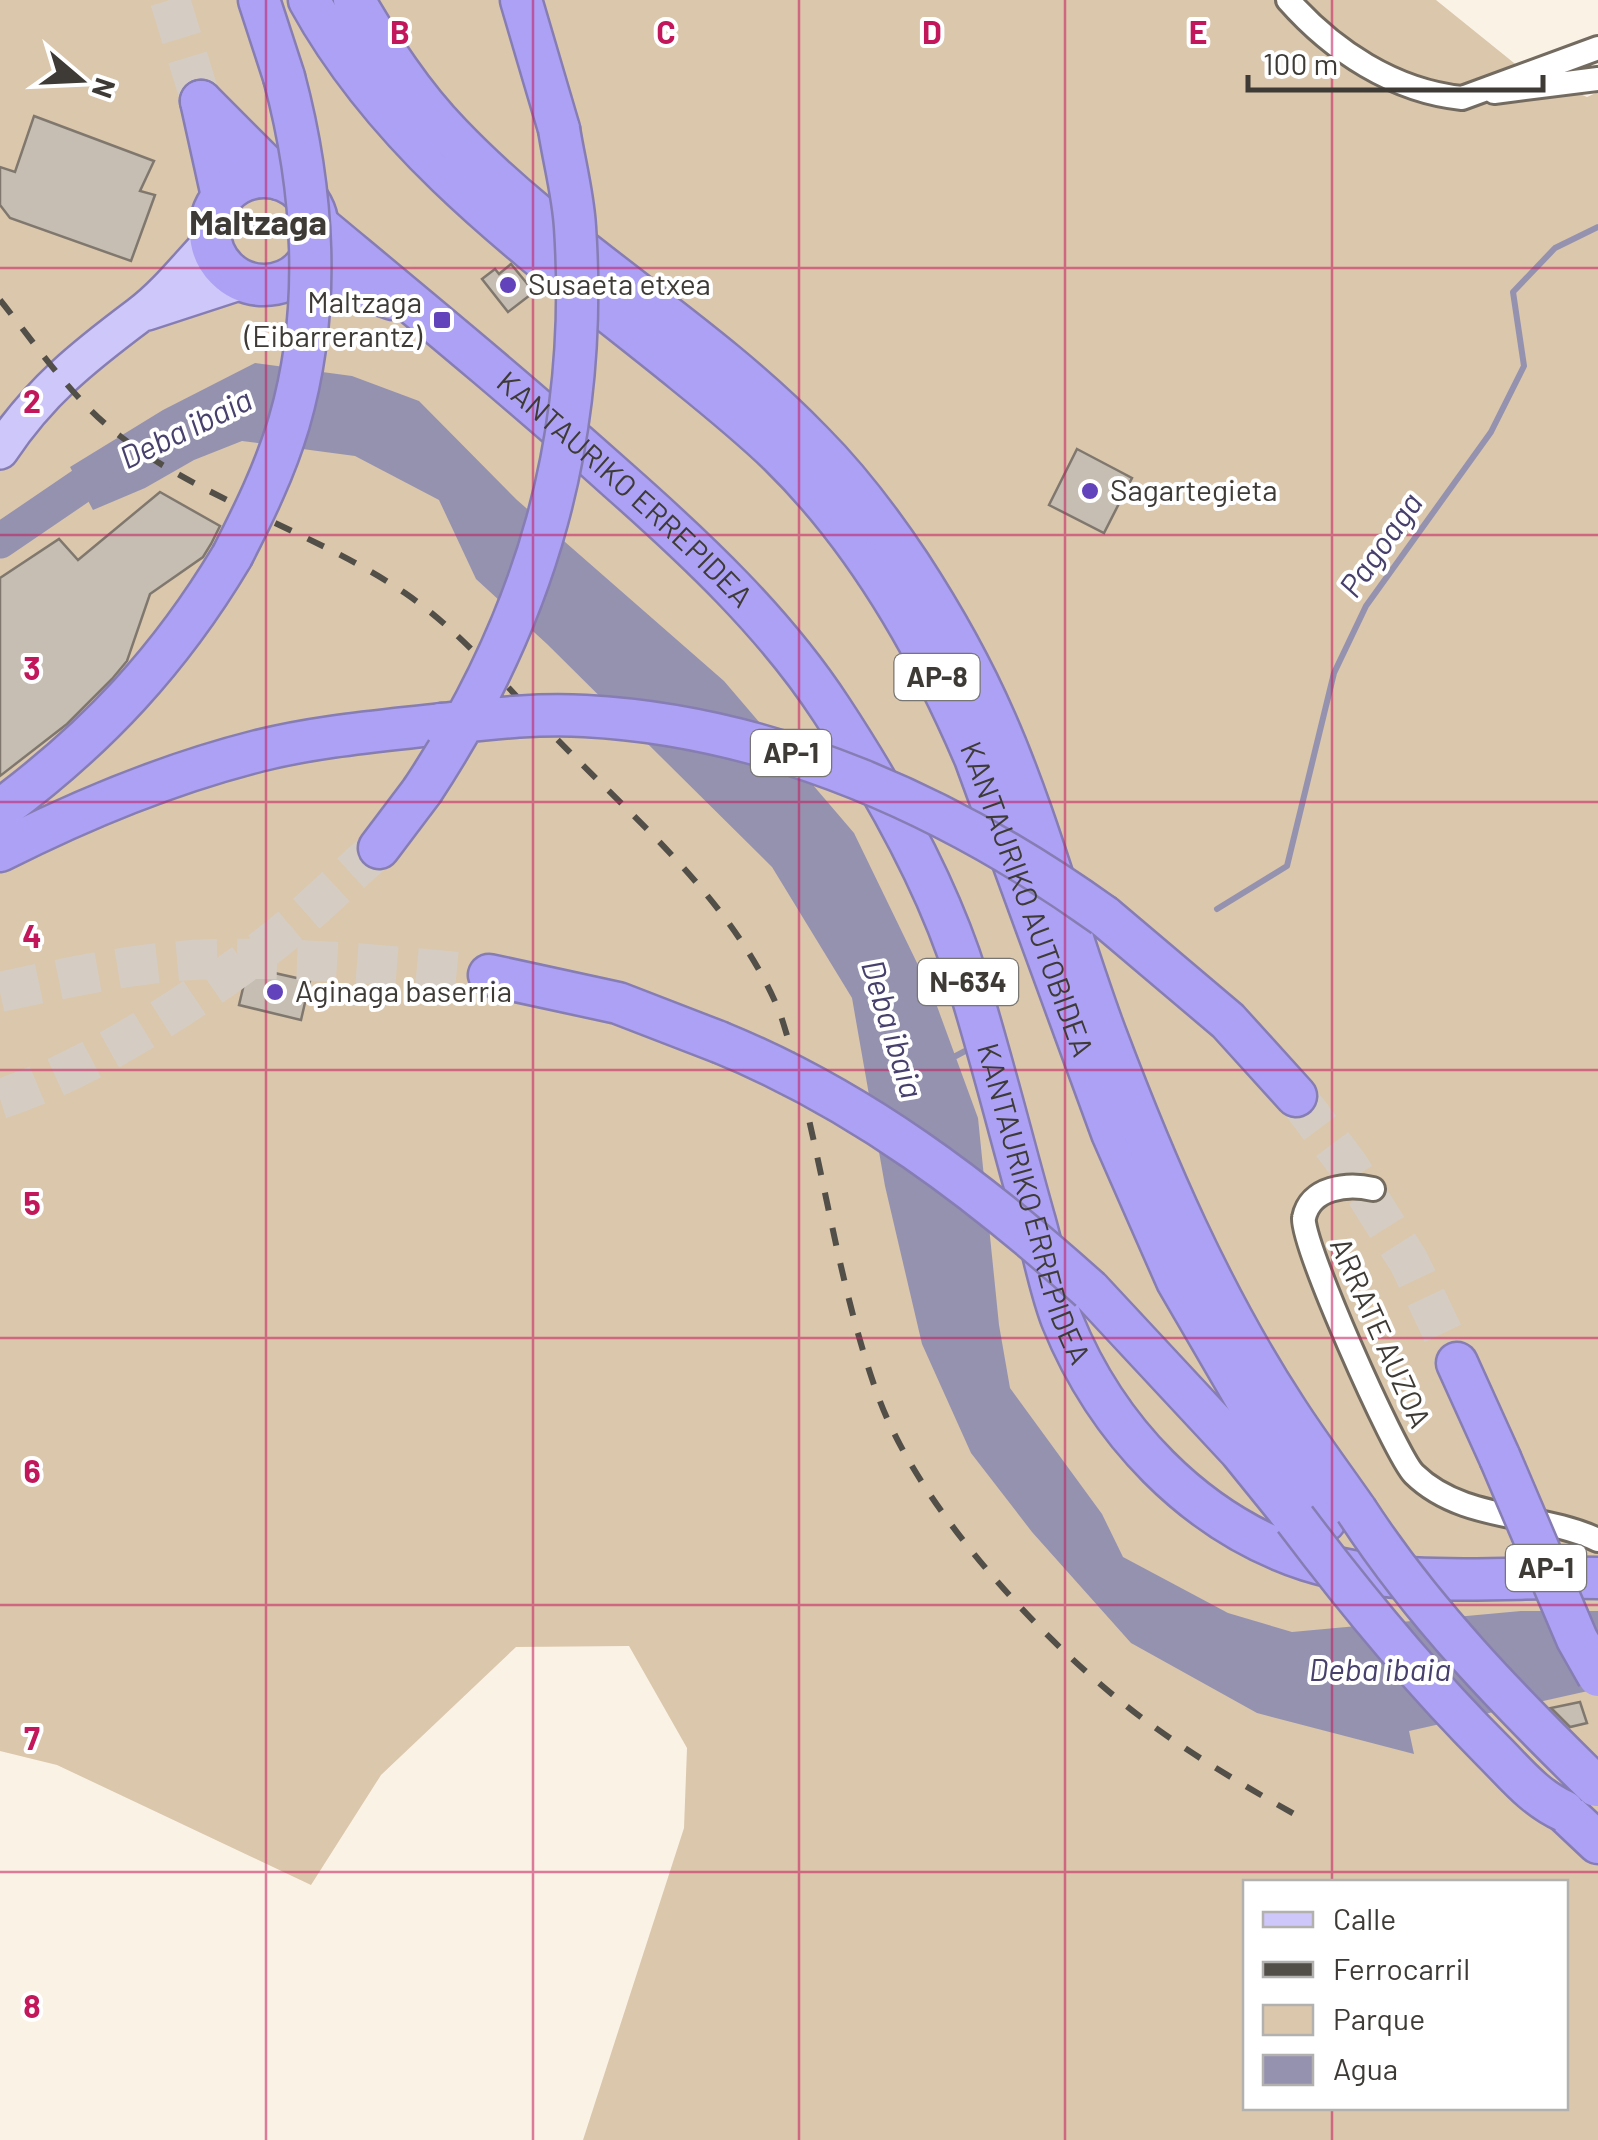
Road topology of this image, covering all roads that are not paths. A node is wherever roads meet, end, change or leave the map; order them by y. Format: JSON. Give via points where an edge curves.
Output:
{"nodes":[{"id":1,"x":260,"y":0,"type":"edge"},
{"id":2,"x":309,"y":0,"type":"edge"},
{"id":3,"x":354,"y":0,"type":"edge"},
{"id":4,"x":521,"y":0,"type":"edge"},
{"id":5,"x":1288,"y":0,"type":"edge"},
{"id":6,"x":1598,"y":48,"type":"edge"},
{"id":7,"x":1598,"y":79,"type":"edge"},
{"id":8,"x":1480,"y":92,"type":"junction"},
{"id":9,"x":280,"y":179,"type":"junction"},
{"id":10,"x":222,"y":196,"type":"junction"},
{"id":11,"x":318,"y":225,"type":"junction"},
{"id":12,"x":211,"y":242,"type":"junction"},
{"id":13,"x":303,"y":268,"type":"junction"},
{"id":14,"x":242,"y":281,"type":"junction"},
{"id":15,"x":416,"y":307,"type":"junction"},
{"id":16,"x":142,"y":314,"type":"junction"},
{"id":17,"x":0,"y":450,"type":"edge"},
{"id":18,"x":0,"y":810,"type":"edge"},
{"id":19,"x":379,"y":848,"type":"tunnel mouth"},
{"id":20,"x":0,"y":851,"type":"edge"},
{"id":21,"x":489,"y":975,"type":"tunnel mouth"},
{"id":22,"x":1296,"y":1096,"type":"tunnel mouth"},
{"id":23,"x":1373,"y":1189,"type":"dead end"},
{"id":24,"x":1457,"y":1363,"type":"tunnel mouth"},
{"id":25,"x":1325,"y":1517,"type":"junction"},
{"id":26,"x":1598,"y":1540,"type":"edge"},
{"id":27,"x":1598,"y":1578,"type":"edge"},
{"id":28,"x":1598,"y":1676,"type":"edge"},
{"id":29,"x":1597,"y":1788,"type":"edge"},
{"id":30,"x":1598,"y":1842,"type":"edge"}],
"edges":[{"from":1,"to":18,"type":"highway","bridge":true,"via":[[298,130],[310,239],[310,311],[289,423],[264,492],[200,611],[129,699]]},
{"from":2,"to":25,"type":"highway","name":"KANTAURIKO AUTOBIDEA","number":"AP-8","via":[[360,80],[420,151],[780,454],[828,508],[907,621],[974,758],[1112,1134],[1177,1281],[1266,1434]]},
{"from":3,"to":25,"type":"highway","name":"KANTAURIKO AUTOBIDEA","number":"AP-8","via":[[390,61],[448,132],[518,200],[802,432],[910,564],[994,717],[1156,1164],[1267,1377]]},
{"from":4,"to":19,"type":"highway","bridge":true,"via":[[558,129],[575,222],[575,385],[531,579],[447,752]]},
{"from":5,"to":8,"type":"street","via":[[1323,35],[1384,76],[1441,96]]},
{"from":6,"to":8,"type":"street"},
{"from":7,"to":8,"type":"street"},
{"from":9,"to":10,"type":"highway","via":[[240,181]]},
{"from":9,"to":10,"type":"highway","number":"N-634","via":[[202,101]]},
{"from":9,"to":11,"type":"highway","number":"N-634","via":[[304,194]]},
{"from":10,"to":12,"type":"highway","number":"N-634","via":[[212,216]]},
{"from":11,"to":13,"type":"highway","via":[[315,250]]},
{"from":11,"to":15,"type":"highway","name":"KANTAURIKO ERREPIDEA","number":"N-634"},
{"from":12,"to":14,"type":"highway","via":[[221,264]]},
{"from":12,"to":16,"type":"main road"},
{"from":13,"to":14,"type":"highway","via":[[274,284]]},
{"from":13,"to":15,"type":"highway","number":"N-634"},
{"from":14,"to":16,"type":"main road"},
{"from":15,"to":27,"type":"highway","name":"KANTAURIKO ERREPIDEA","number":"N-634","via":[[676,534],[793,654],[833,710],[904,827],[965,974],[1061,1318],[1090,1378],[1151,1462],[1260,1541],[1324,1564],[1433,1580]]},
{"from":16,"to":17,"type":"main road","via":[[45,391]]},
{"from":20,"to":22,"type":"highway","number":"AP-1","bridge":true,"via":[[100,803],[202,766],[355,734],[580,716],[719,733],[849,775],[1013,856],[1104,916],[1228,1021]]},
{"from":21,"to":25,"type":"highway","bridge":true,"via":[[618,1003],[719,1042],[894,1134],[1017,1224],[1090,1290],[1240,1451]]},
{"from":23,"to":26,"type":"street","name":"ARRATE AUZOA","via":[[1335,1188],[1318,1196],[1303,1220],[1304,1236],[1363,1377],[1412,1472],[1442,1496]]},
{"from":24,"to":28,"type":"highway","number":"AP-1","bridge":true},
{"from":25,"to":29,"type":"highway","number":"AP-8","bridge":true,"via":[[1382,1550],[1452,1636]]},
{"from":25,"to":30,"type":"highway","name":"KANTAURIKO AUTOBIDEA","number":"AP-8","bridge":true,"via":[[1431,1660]]}]}
